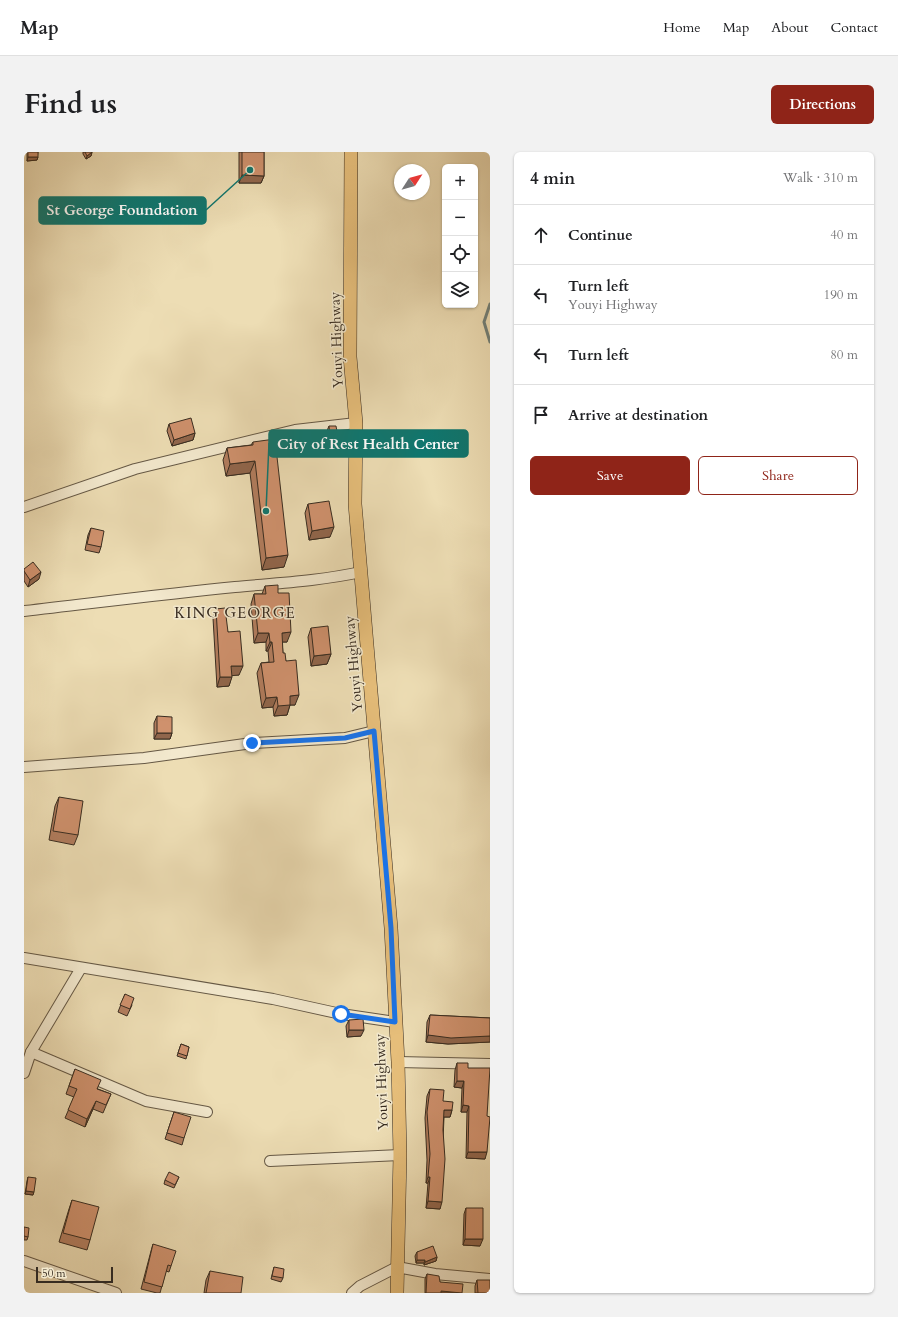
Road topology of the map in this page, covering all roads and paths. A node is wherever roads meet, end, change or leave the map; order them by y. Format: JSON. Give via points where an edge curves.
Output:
{"nodes":[{"id":1,"x":350,"y":152,"type":"edge"},
{"id":2,"x":356,"y":423,"type":"junction"},
{"id":3,"x":24,"y":507,"type":"edge"},
{"id":4,"x":361,"y":572,"type":"junction"},
{"id":5,"x":24,"y":611,"type":"edge"},
{"id":6,"x":374,"y":731,"type":"junction"},
{"id":7,"x":24,"y":767,"type":"edge"},
{"id":8,"x":24,"y":958,"type":"edge"},
{"id":9,"x":81,"y":968,"type":"junction"},
{"id":10,"x":395,"y":1022,"type":"junction"},
{"id":11,"x":31,"y":1052,"type":"junction"},
{"id":12,"x":398,"y":1062,"type":"junction"},
{"id":13,"x":490,"y":1064,"type":"edge"},
{"id":14,"x":24,"y":1073,"type":"edge"},
{"id":15,"x":207,"y":1112,"type":"dead end"},
{"id":16,"x":400,"y":1155,"type":"junction"},
{"id":17,"x":270,"y":1160,"type":"dead end"},
{"id":18,"x":24,"y":1261,"type":"edge"},
{"id":19,"x":397,"y":1267,"type":"junction"},
{"id":20,"x":490,"y":1279,"type":"edge"},
{"id":21,"x":116,"y":1293,"type":"edge"},
{"id":22,"x":352,"y":1293,"type":"edge"},
{"id":23,"x":397,"y":1293,"type":"edge"}],
"edges":[{"from":1,"to":2,"type":"main road","name":"Youyi Highway","via":[[350,357]]},
{"from":2,"to":3,"type":"street","via":[[294,430],[135,469]]},
{"from":2,"to":4,"type":"main road","name":"Youyi Highway","via":[[355,504]]},
{"from":4,"to":5,"type":"street","via":[[292,583],[234,587]]},
{"from":4,"to":6,"type":"main road","name":"Youyi Highway"},
{"from":6,"to":7,"type":"street","via":[[345,738],[252,743],[144,758]]},
{"from":6,"to":10,"type":"main road","name":"Youyi Highway","via":[[391,928]]},
{"from":8,"to":9,"type":"street"},
{"from":9,"to":10,"type":"street"},
{"from":9,"to":11,"type":"street"},
{"from":10,"to":12,"type":"main road","name":"Youyi Highway"},
{"from":11,"to":14,"type":"street"},
{"from":11,"to":15,"type":"street","via":[[146,1101]]},
{"from":12,"to":13,"type":"street"},
{"from":12,"to":16,"type":"main road","name":"Youyi Highway"},
{"from":16,"to":17,"type":"street"},
{"from":16,"to":19,"type":"main road","name":"Youyi Highway"},
{"from":18,"to":21,"type":"street"},
{"from":19,"to":20,"type":"street","via":[[435,1274]]},
{"from":19,"to":22,"type":"street","via":[[360,1286]]},
{"from":19,"to":23,"type":"main road","name":"Youyi Highway"}]}
